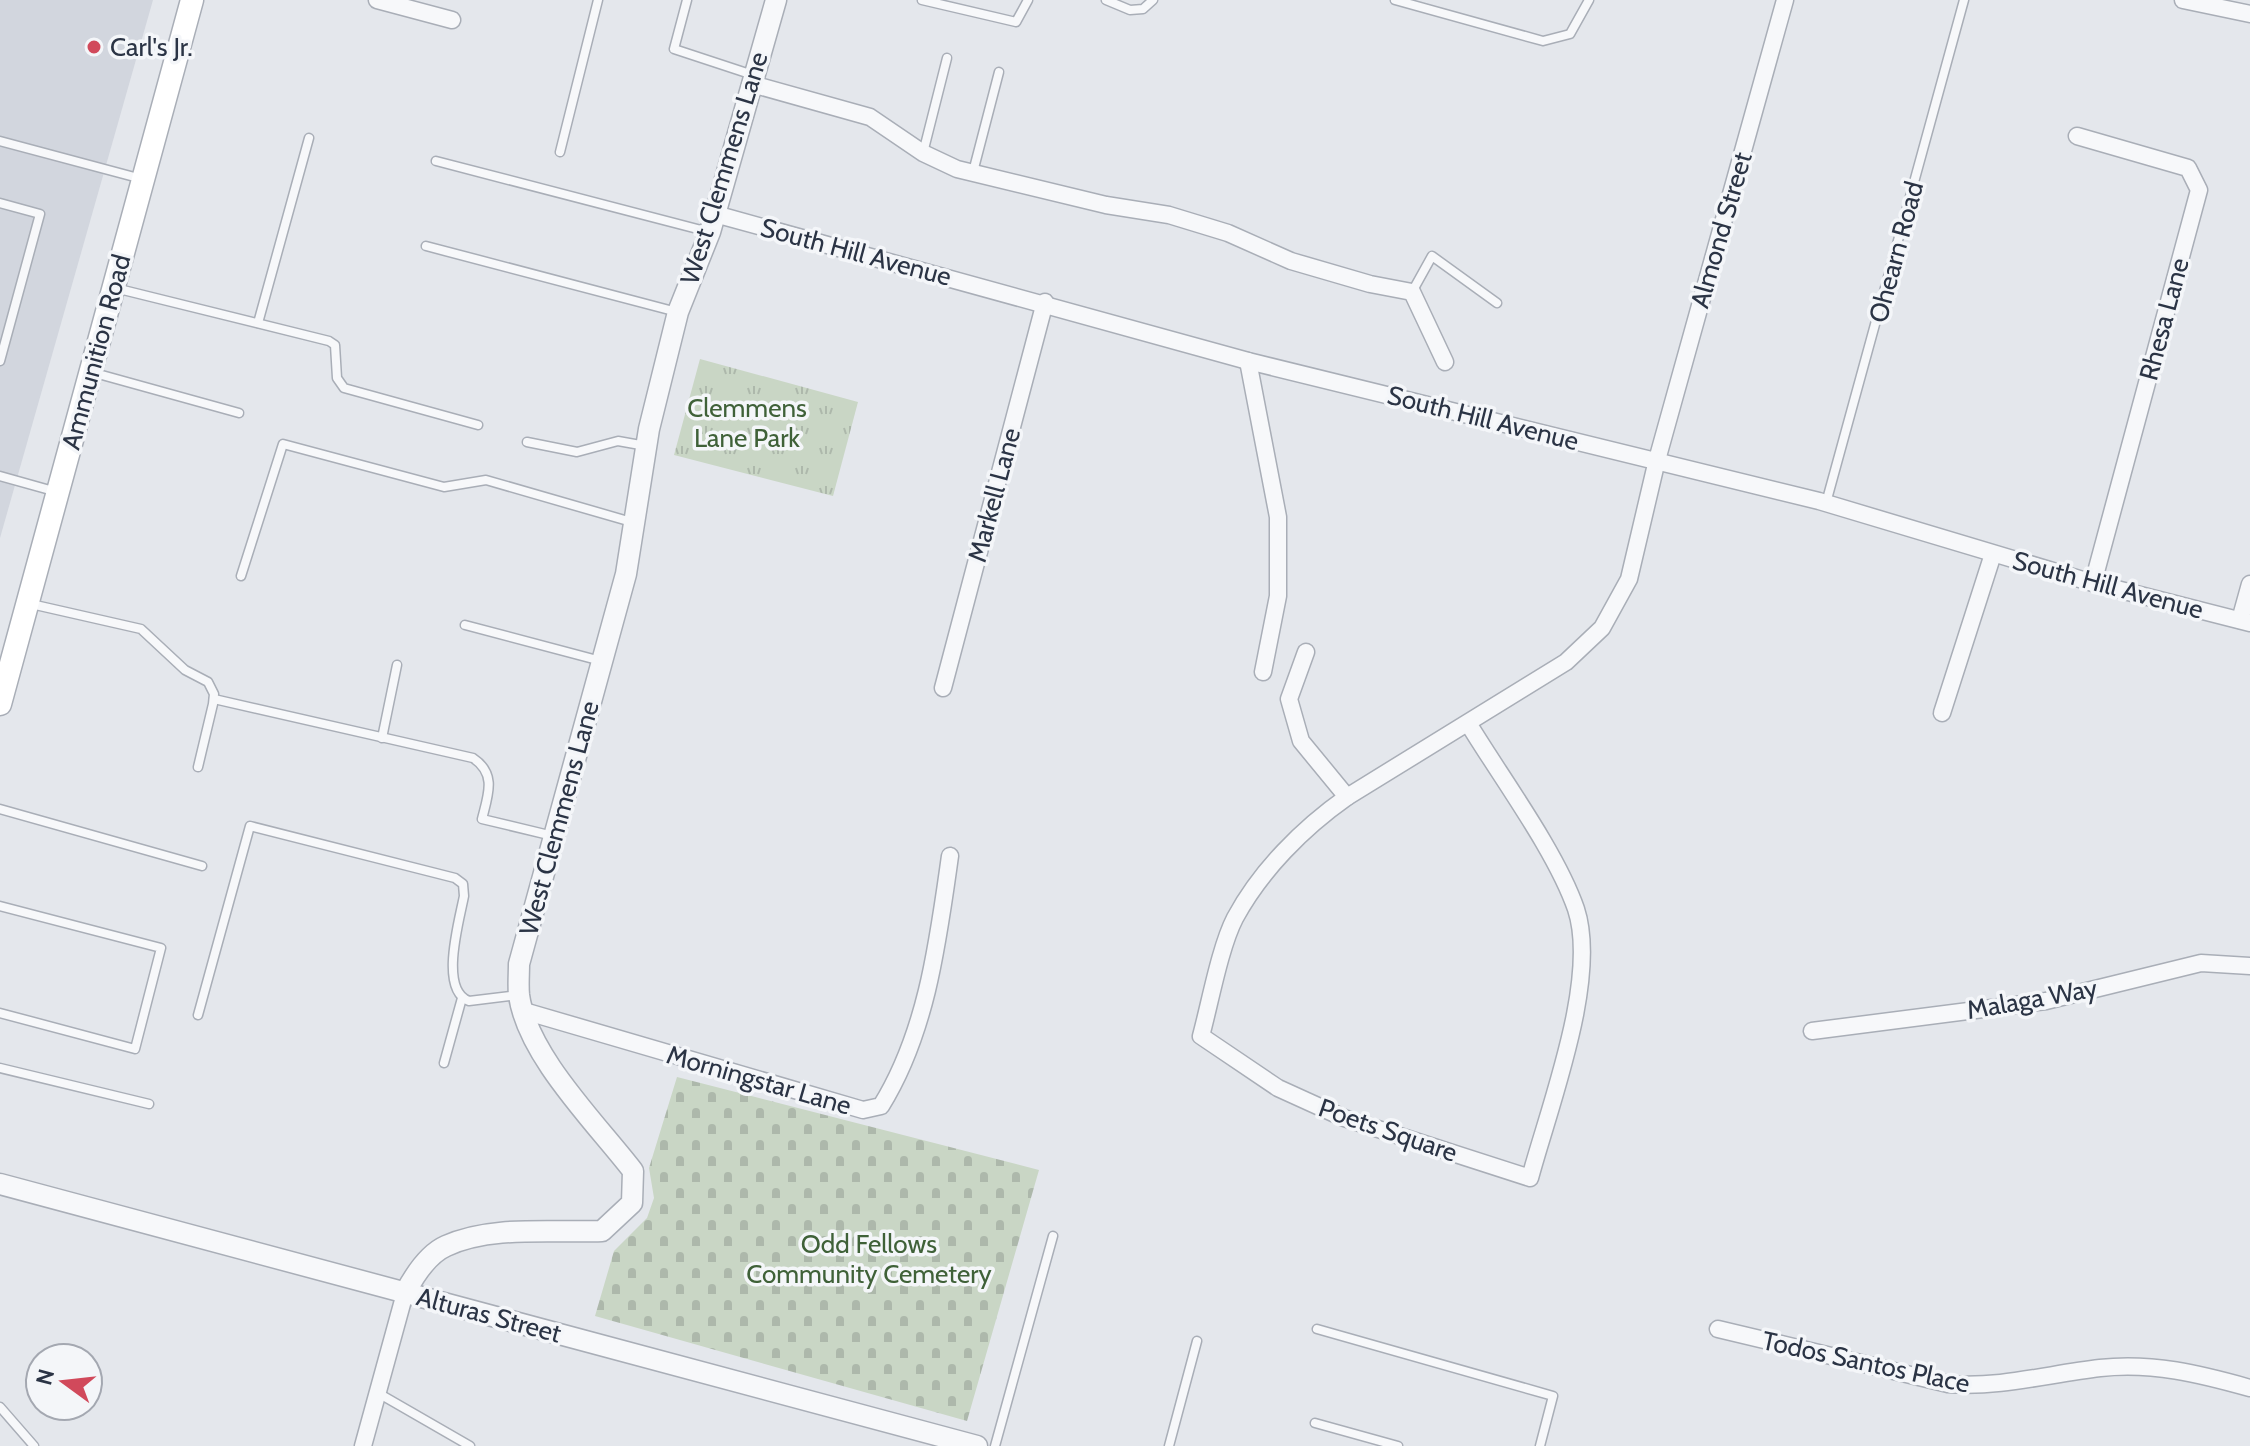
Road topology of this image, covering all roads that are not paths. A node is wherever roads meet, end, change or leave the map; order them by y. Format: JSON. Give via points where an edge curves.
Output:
{"nodes":[{"id":1,"x":377,"y":0,"type":"edge"},
{"id":2,"x":598,"y":0,"type":"edge"},
{"id":3,"x":687,"y":0,"type":"edge"},
{"id":4,"x":776,"y":0,"type":"edge"},
{"id":5,"x":922,"y":0,"type":"edge"},
{"id":6,"x":1028,"y":0,"type":"edge"},
{"id":7,"x":1106,"y":0,"type":"edge"},
{"id":8,"x":1153,"y":0,"type":"edge"},
{"id":9,"x":1395,"y":0,"type":"edge"},
{"id":10,"x":1589,"y":0,"type":"edge"},
{"id":11,"x":1785,"y":0,"type":"edge"},
{"id":12,"x":1964,"y":0,"type":"edge"},
{"id":13,"x":2183,"y":0,"type":"edge"},
{"id":14,"x":188,"y":2,"type":"edge"},
{"id":15,"x":2250,"y":14,"type":"edge"},
{"id":16,"x":452,"y":20,"type":"dead end"},
{"id":17,"x":947,"y":58,"type":"dead end"},
{"id":18,"x":999,"y":72,"type":"dead end"},
{"id":19,"x":753,"y":80,"type":"junction"},
{"id":20,"x":2077,"y":136,"type":"dead end"},
{"id":21,"x":309,"y":138,"type":"dead end"},
{"id":22,"x":0,"y":141,"type":"edge"},
{"id":23,"x":560,"y":152,"type":"dead end"},
{"id":24,"x":923,"y":153,"type":"junction"},
{"id":25,"x":436,"y":161,"type":"dead end"},
{"id":26,"x":973,"y":172,"type":"junction"},
{"id":27,"x":144,"y":179,"type":"junction"},
{"id":28,"x":0,"y":203,"type":"edge"},
{"id":29,"x":712,"y":223,"type":"junction"},
{"id":30,"x":426,"y":246,"type":"dead end"},
{"id":31,"x":114,"y":288,"type":"junction"},
{"id":32,"x":1412,"y":292,"type":"junction"},
{"id":33,"x":1045,"y":302,"type":"junction"},
{"id":34,"x":1497,"y":303,"type":"dead end"},
{"id":35,"x":678,"y":312,"type":"junction"},
{"id":36,"x":258,"y":323,"type":"junction"},
{"id":37,"x":0,"y":361,"type":"edge"},
{"id":38,"x":1248,"y":361,"type":"junction"},
{"id":39,"x":1445,"y":362,"type":"dead end"},
{"id":40,"x":91,"y":372,"type":"junction"},
{"id":41,"x":239,"y":413,"type":"dead end"},
{"id":42,"x":478,"y":425,"type":"dead end"},
{"id":43,"x":527,"y":442,"type":"dead end"},
{"id":44,"x":646,"y":446,"type":"junction"},
{"id":45,"x":1657,"y":460,"type":"junction"},
{"id":46,"x":0,"y":476,"type":"edge"},
{"id":47,"x":58,"y":492,"type":"junction"},
{"id":48,"x":1826,"y":503,"type":"junction"},
{"id":49,"x":636,"y":524,"type":"junction"},
{"id":50,"x":1993,"y":554,"type":"junction"},
{"id":51,"x":241,"y":576,"type":"dead end"},
{"id":52,"x":2093,"y":583,"type":"junction"},
{"id":53,"x":2250,"y":584,"type":"edge"},
{"id":54,"x":27,"y":604,"type":"junction"},
{"id":55,"x":2245,"y":622,"type":"edge"},
{"id":56,"x":465,"y":625,"type":"dead end"},
{"id":57,"x":1306,"y":652,"type":"dead end"},
{"id":58,"x":602,"y":662,"type":"junction"},
{"id":59,"x":397,"y":665,"type":"dead end"},
{"id":60,"x":1263,"y":672,"type":"dead end"},
{"id":61,"x":943,"y":688,"type":"dead end"},
{"id":62,"x":214,"y":699,"type":"junction"},
{"id":63,"x":0,"y":704,"type":"edge"},
{"id":64,"x":1942,"y":713,"type":"dead end"},
{"id":65,"x":1468,"y":723,"type":"junction"},
{"id":66,"x":382,"y":738,"type":"junction"},
{"id":67,"x":198,"y":767,"type":"dead end"},
{"id":68,"x":1347,"y":797,"type":"junction"},
{"id":69,"x":0,"y":809,"type":"edge"},
{"id":70,"x":554,"y":836,"type":"junction"},
{"id":71,"x":950,"y":856,"type":"dead end"},
{"id":72,"x":202,"y":866,"type":"dead end"},
{"id":73,"x":0,"y":906,"type":"edge"},
{"id":74,"x":2250,"y":966,"type":"edge"},
{"id":75,"x":462,"y":998,"type":"junction"},
{"id":76,"x":522,"y":1003,"type":"junction"},
{"id":77,"x":0,"y":1013,"type":"edge"},
{"id":78,"x":198,"y":1015,"type":"dead end"},
{"id":79,"x":1812,"y":1031,"type":"dead end"},
{"id":80,"x":444,"y":1063,"type":"dead end"},
{"id":81,"x":0,"y":1068,"type":"edge"},
{"id":82,"x":149,"y":1104,"type":"dead end"},
{"id":83,"x":0,"y":1184,"type":"edge"},
{"id":84,"x":1053,"y":1236,"type":"dead end"},
{"id":85,"x":405,"y":1293,"type":"junction"},
{"id":86,"x":1317,"y":1329,"type":"dead end"},
{"id":87,"x":1718,"y":1329,"type":"dead end"},
{"id":88,"x":1197,"y":1341,"type":"dead end"},
{"id":89,"x":2250,"y":1388,"type":"edge"},
{"id":90,"x":378,"y":1392,"type":"junction"},
{"id":91,"x":0,"y":1407,"type":"edge"},
{"id":92,"x":1315,"y":1423,"type":"dead end"},
{"id":93,"x":34,"y":1446,"type":"edge"},
{"id":94,"x":363,"y":1446,"type":"edge"},
{"id":95,"x":470,"y":1446,"type":"edge"},
{"id":96,"x":975,"y":1446,"type":"edge"},
{"id":97,"x":995,"y":1446,"type":"edge"},
{"id":98,"x":1169,"y":1446,"type":"edge"},
{"id":99,"x":1398,"y":1446,"type":"edge"},
{"id":100,"x":1540,"y":1446,"type":"edge"}],
"edges":[{"from":1,"to":16,"type":"street"},
{"from":2,"to":23,"type":"lane"},
{"from":3,"to":19,"type":"lane","via":[[674,49]]},
{"from":4,"to":19,"type":"street","name":"West Clemmens Lane"},
{"from":5,"to":6,"type":"lane","via":[[1016,22]]},
{"from":7,"to":8,"type":"lane","via":[[1130,10],[1143,9]]},
{"from":9,"to":10,"type":"lane","via":[[1543,41],[1570,34]]},
{"from":11,"to":45,"type":"street","name":"Almond Street"},
{"from":12,"to":48,"type":"lane","name":"Ohearn Road"},
{"from":13,"to":15,"type":"street"},
{"from":14,"to":27,"type":"main road","name":"Ammunition Road"},
{"from":17,"to":24,"type":"lane"},
{"from":18,"to":26,"type":"lane"},
{"from":19,"to":24,"type":"street","via":[[870,117]]},
{"from":19,"to":29,"type":"street","name":"West Clemmens Lane"},
{"from":20,"to":52,"type":"street","name":"Rhesa Lane","via":[[2188,168],[2199,190]]},
{"from":21,"to":36,"type":"lane"},
{"from":22,"to":27,"type":"lane"},
{"from":24,"to":26,"type":"street"},
{"from":25,"to":29,"type":"lane"},
{"from":26,"to":32,"type":"street","via":[[1169,215],[1291,261]]},
{"from":27,"to":31,"type":"main road","name":"Ammunition Road"},
{"from":28,"to":37,"type":"lane","via":[[40,214]]},
{"from":29,"to":33,"type":"street","name":"South Hill Avenue"},
{"from":29,"to":35,"type":"street","name":"West Clemmens Lane"},
{"from":30,"to":35,"type":"lane"},
{"from":31,"to":36,"type":"lane"},
{"from":31,"to":40,"type":"main road","name":"Ammunition Road"},
{"from":32,"to":34,"type":"lane","via":[[1432,256]]},
{"from":32,"to":39,"type":"street"},
{"from":33,"to":38,"type":"street","name":"South Hill Avenue"},
{"from":33,"to":61,"type":"street","name":"Markell Lane"},
{"from":35,"to":44,"type":"street","name":"West Clemmens Lane"},
{"from":36,"to":42,"type":"lane","via":[[335,345],[337,378],[344,388]]},
{"from":38,"to":45,"type":"street","name":"South Hill Avenue"},
{"from":38,"to":60,"type":"street","via":[[1278,517],[1278,596]]},
{"from":40,"to":41,"type":"lane"},
{"from":40,"to":47,"type":"main road","name":"Ammunition Road"},
{"from":43,"to":44,"type":"lane","via":[[577,452],[618,441]]},
{"from":44,"to":49,"type":"street","name":"West Clemmens Lane"},
{"from":45,"to":48,"type":"street","name":"South Hill Avenue"},
{"from":45,"to":65,"type":"street","name":"Poets Square","via":[[1629,579],[1602,628],[1566,662]]},
{"from":46,"to":47,"type":"lane"},
{"from":47,"to":54,"type":"main road","name":"Ammunition Road"},
{"from":48,"to":50,"type":"street","name":"South Hill Avenue"},
{"from":49,"to":51,"type":"lane","via":[[486,480],[444,487],[283,444]]},
{"from":49,"to":58,"type":"street","name":"West Clemmens Lane"},
{"from":50,"to":52,"type":"street","name":"South Hill Avenue"},
{"from":50,"to":64,"type":"street"},
{"from":52,"to":55,"type":"street","name":"South Hill Avenue"},
{"from":53,"to":55,"type":"street"},
{"from":54,"to":62,"type":"lane","via":[[141,629],[185,670],[208,682]]},
{"from":54,"to":63,"type":"main road","name":"Ammunition Road"},
{"from":56,"to":58,"type":"lane"},
{"from":57,"to":68,"type":"street","via":[[1289,699],[1301,741]]},
{"from":58,"to":70,"type":"street","name":"West Clemmens Lane"},
{"from":59,"to":66,"type":"lane"},
{"from":62,"to":66,"type":"lane"},
{"from":62,"to":67,"type":"lane"},
{"from":65,"to":68,"type":"street","name":"Poets Square"},
{"from":65,"to":68,"type":"street","name":"Poets Square","via":[[1561,875],[1582,941],[1579,996],[1530,1178],[1344,1118],[1278,1088],[1201,1036],[1234,920],[1264,874]]},
{"from":66,"to":70,"type":"lane","via":[[473,758],[484,765],[491,784],[482,819]]},
{"from":69,"to":72,"type":"lane"},
{"from":70,"to":76,"type":"street","name":"West Clemmens Lane","via":[[519,964]]},
{"from":71,"to":76,"type":"street","name":"Morningstar Lane","via":[[934,964],[900,1076],[881,1106],[863,1110]]},
{"from":73,"to":77,"type":"lane","via":[[161,948],[135,1049]]},
{"from":74,"to":79,"type":"street","name":"Malaga Way","via":[[2201,963],[2046,1001]]},
{"from":75,"to":76,"type":"lane"},
{"from":75,"to":78,"type":"lane","via":[[451,979],[463,884],[250,826]]},
{"from":75,"to":80,"type":"lane"},
{"from":76,"to":85,"type":"street","name":"West Clemmens Lane","via":[[545,1058],[633,1171],[632,1203],[602,1231],[480,1235],[443,1247],[415,1274]]},
{"from":81,"to":82,"type":"lane"},
{"from":83,"to":85,"type":"street","name":"Alturas Street"},
{"from":84,"to":97,"type":"lane"},
{"from":85,"to":90,"type":"street","name":"West Clemmens Lane"},
{"from":85,"to":96,"type":"street","name":"Alturas Street"},
{"from":86,"to":100,"type":"lane","via":[[1553,1396]]},
{"from":87,"to":89,"type":"street","name":"Todos Santos Place","via":[[1948,1384],[1982,1387],[2100,1368],[2176,1368]]},
{"from":88,"to":98,"type":"lane"},
{"from":90,"to":94,"type":"street","name":"West Clemmens Lane"},
{"from":90,"to":95,"type":"lane"},
{"from":91,"to":93,"type":"lane"},
{"from":92,"to":99,"type":"lane"}]}
